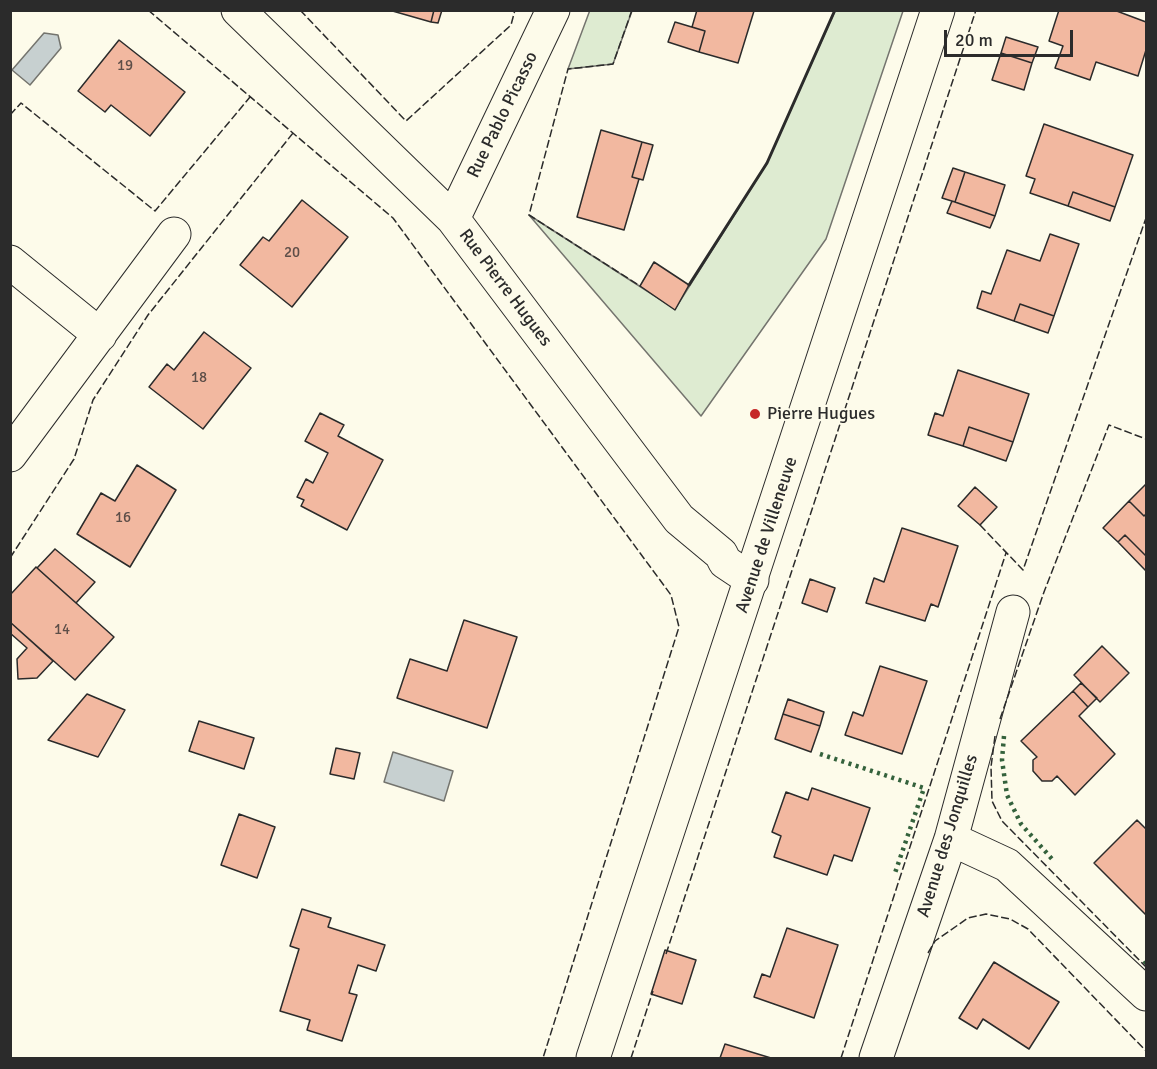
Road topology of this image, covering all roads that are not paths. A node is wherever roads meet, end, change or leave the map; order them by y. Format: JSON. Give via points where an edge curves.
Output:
{"nodes":[{"id":1,"x":238,"y":10,"type":"edge"},
{"id":2,"x":553,"y":10,"type":"edge"},
{"id":3,"x":938,"y":10,"type":"edge"},
{"id":4,"x":453,"y":219,"type":"junction"},
{"id":5,"x":174,"y":234,"type":"dead end"},
{"id":6,"x":10,"y":262,"type":"edge"},
{"id":7,"x":100,"y":335,"type":"junction"},
{"id":8,"x":10,"y":455,"type":"edge"},
{"id":9,"x":752,"y":580,"type":"junction"},
{"id":10,"x":1012,"y":612,"type":"dead end"},
{"id":11,"x":951,"y":839,"type":"junction"},
{"id":12,"x":1146,"y":994,"type":"edge"},
{"id":13,"x":593,"y":1059,"type":"edge"},
{"id":14,"x":876,"y":1059,"type":"edge"}],
"edges":[{"from":1,"to":4,"type":"street","name":"Rue Pierre Hugues"},
{"from":2,"to":4,"type":"street","name":"Rue Pablo Picasso"},
{"from":3,"to":9,"type":"street","name":"Avenue de Villeneuve"},
{"from":4,"to":9,"type":"street","name":"Rue Pierre Hugues","via":[[679,519],[721,554],[725,562]]},
{"from":5,"to":7,"type":"street"},
{"from":6,"to":7,"type":"street"},
{"from":7,"to":8,"type":"street"},
{"from":9,"to":13,"type":"street","name":"Avenue de Villeneuve"},
{"from":10,"to":11,"type":"street","name":"Avenue des Jonquilles"},
{"from":11,"to":12,"type":"street","via":[[1007,865]]},
{"from":11,"to":14,"type":"street","name":"Avenue des Jonquilles"}]}
